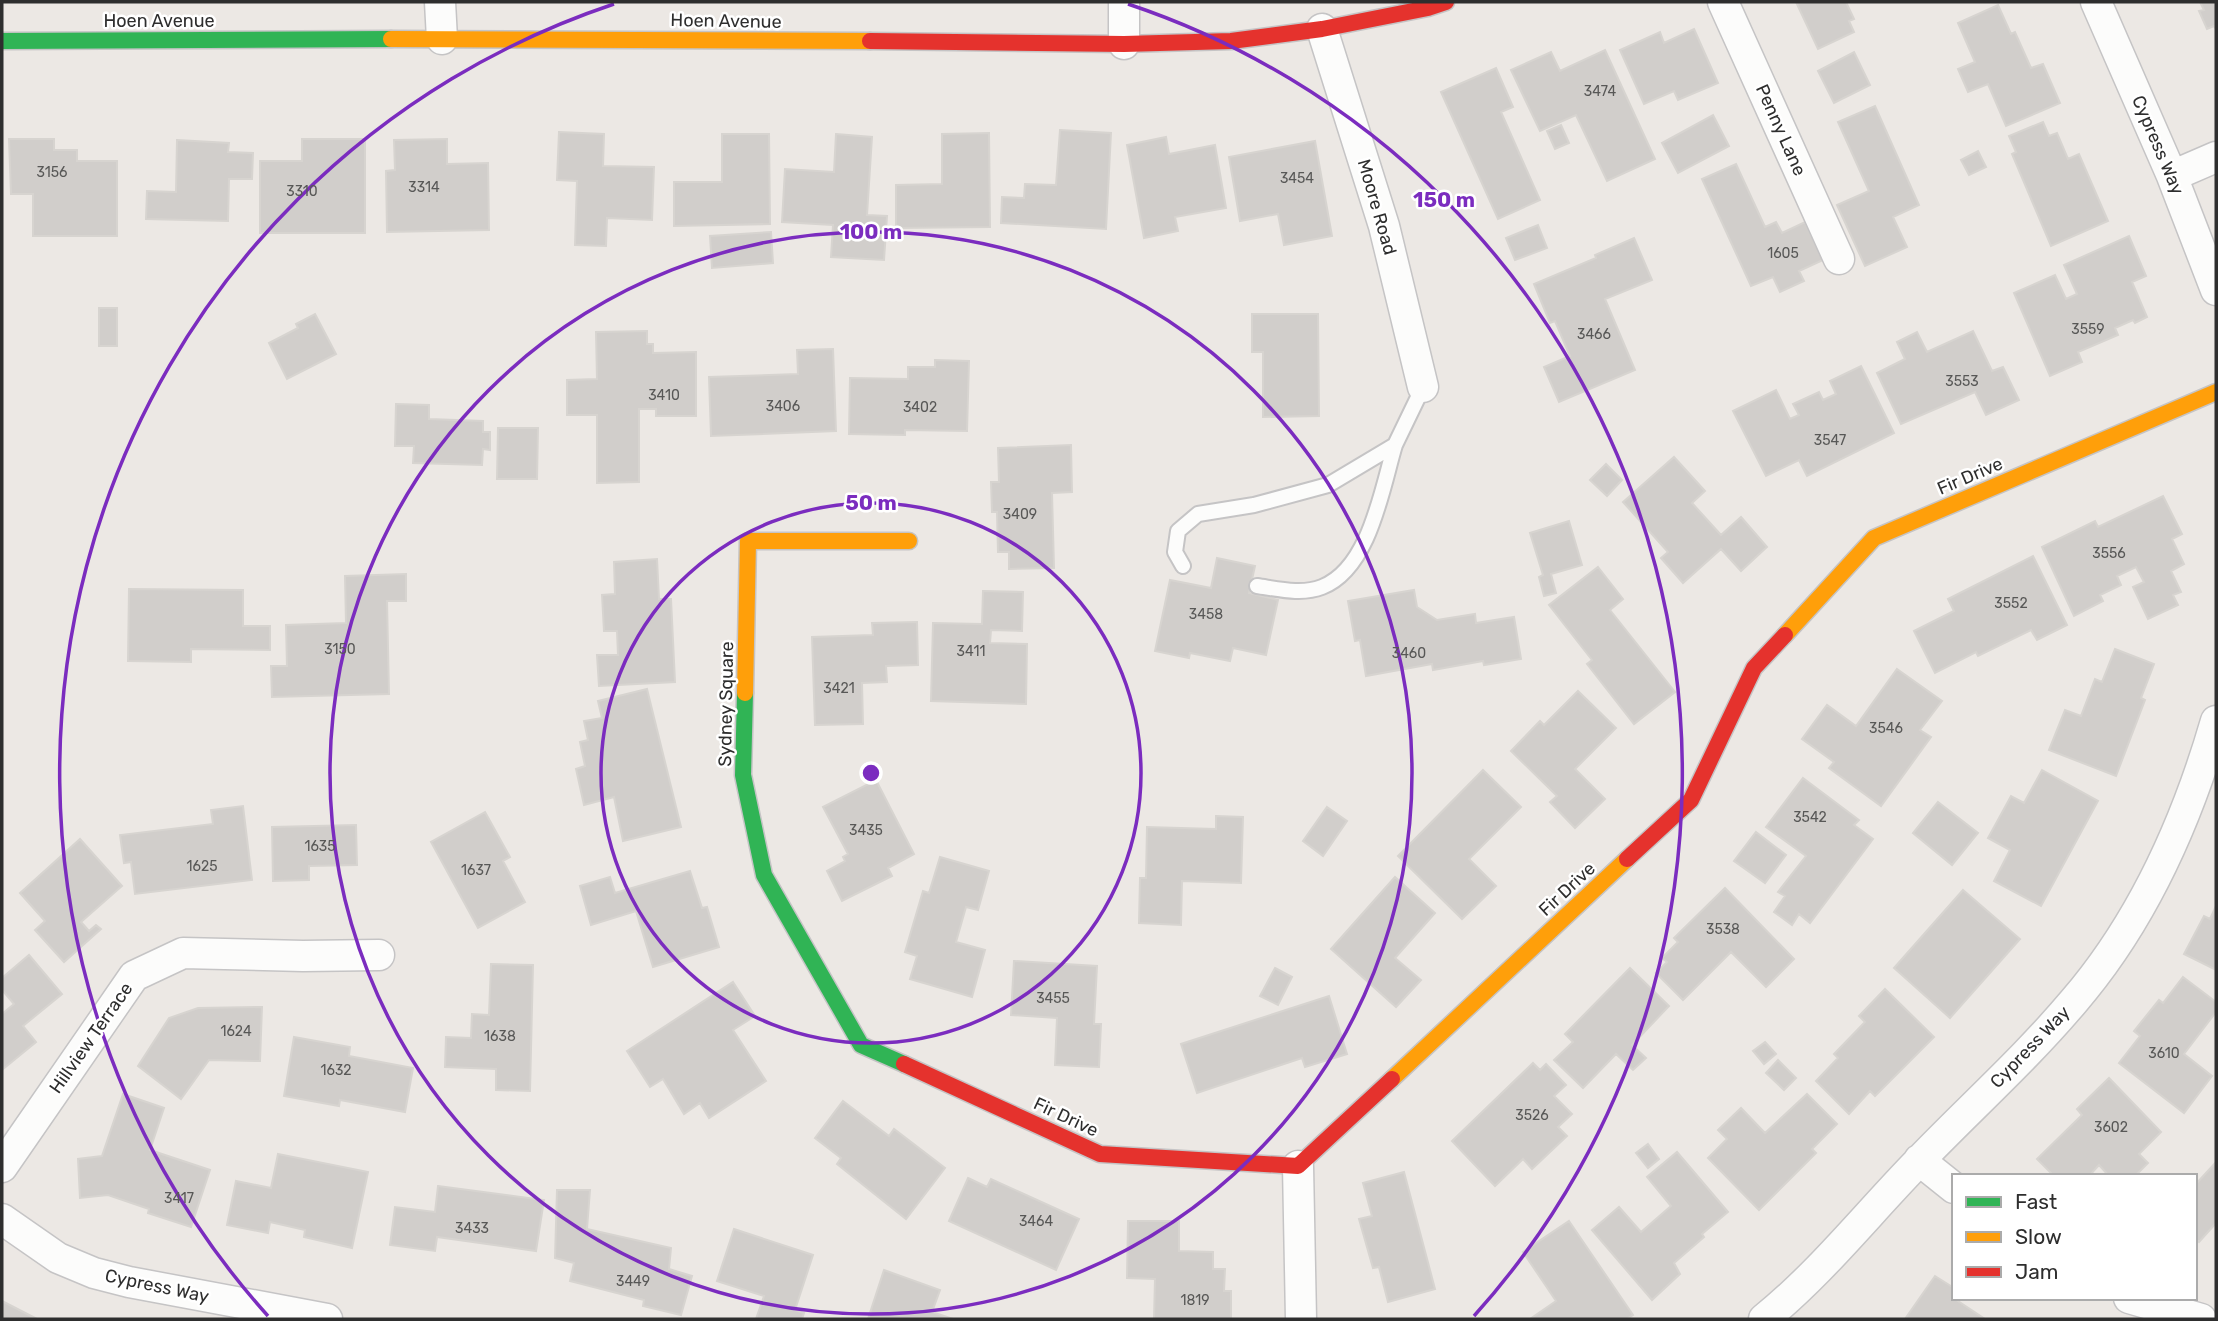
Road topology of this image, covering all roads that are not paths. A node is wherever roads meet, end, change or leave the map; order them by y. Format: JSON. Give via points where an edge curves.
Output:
{"nodes":[{"id":1,"x":440,"y":2,"type":"edge"},
{"id":2,"x":1124,"y":2,"type":"edge"},
{"id":3,"x":1446,"y":2,"type":"edge"},
{"id":4,"x":1723,"y":2,"type":"edge"},
{"id":5,"x":2096,"y":2,"type":"edge"},
{"id":6,"x":1322,"y":29,"type":"junction"},
{"id":7,"x":442,"y":39,"type":"junction"},
{"id":8,"x":2,"y":41,"type":"edge"},
{"id":9,"x":1124,"y":44,"type":"junction"},
{"id":10,"x":2216,"y":157,"type":"edge"},
{"id":11,"x":2172,"y":176,"type":"junction"},
{"id":12,"x":1839,"y":259,"type":"dead end"},
{"id":13,"x":2216,"y":290,"type":"edge"},
{"id":14,"x":1423,"y":387,"type":"joint"},
{"id":15,"x":2216,"y":392,"type":"edge"},
{"id":16,"x":1395,"y":445,"type":"junction"},
{"id":17,"x":909,"y":541,"type":"dead end"},
{"id":18,"x":1183,"y":566,"type":"dead end"},
{"id":19,"x":1257,"y":586,"type":"dead end"},
{"id":20,"x":2216,"y":720,"type":"edge"},
{"id":21,"x":379,"y":955,"type":"dead end"},
{"id":22,"x":861,"y":1045,"type":"joint"},
{"id":23,"x":1919,"y":1160,"type":"junction"},
{"id":24,"x":2,"y":1167,"type":"edge"},
{"id":25,"x":1298,"y":1167,"type":"junction"},
{"id":26,"x":1952,"y":1186,"type":"edge"},
{"id":27,"x":2,"y":1219,"type":"edge"},
{"id":28,"x":2136,"y":1300,"type":"edge"},
{"id":29,"x":327,"y":1319,"type":"edge"},
{"id":30,"x":1301,"y":1319,"type":"edge"},
{"id":31,"x":1764,"y":1319,"type":"edge"},
{"id":32,"x":2201,"y":1319,"type":"edge"}],
"edges":[{"from":1,"to":7,"type":"street"},
{"from":2,"to":9,"type":"street"},
{"from":3,"to":6,"type":"street","name":"Hoen Avenue"},
{"from":4,"to":12,"type":"street","name":"Penny Lane"},
{"from":5,"to":11,"type":"street","name":"Cypress Way"},
{"from":6,"to":9,"type":"street","name":"Hoen Avenue","via":[[1231,41]]},
{"from":6,"to":14,"type":"street","name":"Moore Road","via":[[1384,226]]},
{"from":7,"to":8,"type":"street","name":"Hoen Avenue"},
{"from":7,"to":9,"type":"street","name":"Hoen Avenue"},
{"from":10,"to":11,"type":"street"},
{"from":11,"to":13,"type":"street","name":"Cypress Way"},
{"from":14,"to":16,"type":"lane"},
{"from":15,"to":25,"type":"street","name":"Fir Drive","via":[[1874,538],[1754,668],[1691,800]]},
{"from":16,"to":18,"type":"lane","via":[[1328,485],[1198,514],[1178,531],[1175,552]]},
{"from":16,"to":19,"type":"lane","via":[[1366,541],[1346,571],[1322,587],[1291,592]]},
{"from":17,"to":22,"type":"street","name":"Sydney Square","via":[[748,541],[743,775],[764,876]]},
{"from":20,"to":23,"type":"street","name":"Cypress Way","via":[[2201,771],[2159,869],[2106,958],[2037,1042]]},
{"from":21,"to":24,"type":"street","name":"Hillview Terrace","via":[[183,953],[134,976]]},
{"from":22,"to":25,"type":"street","name":"Fir Drive","via":[[1100,1154]]},
{"from":23,"to":26,"type":"street"},
{"from":23,"to":31,"type":"street","name":"Cypress Way"},
{"from":25,"to":30,"type":"street"},
{"from":27,"to":29,"type":"street","name":"Cypress Way","via":[[58,1258],[94,1273]]},
{"from":28,"to":32,"type":"street"}]}
